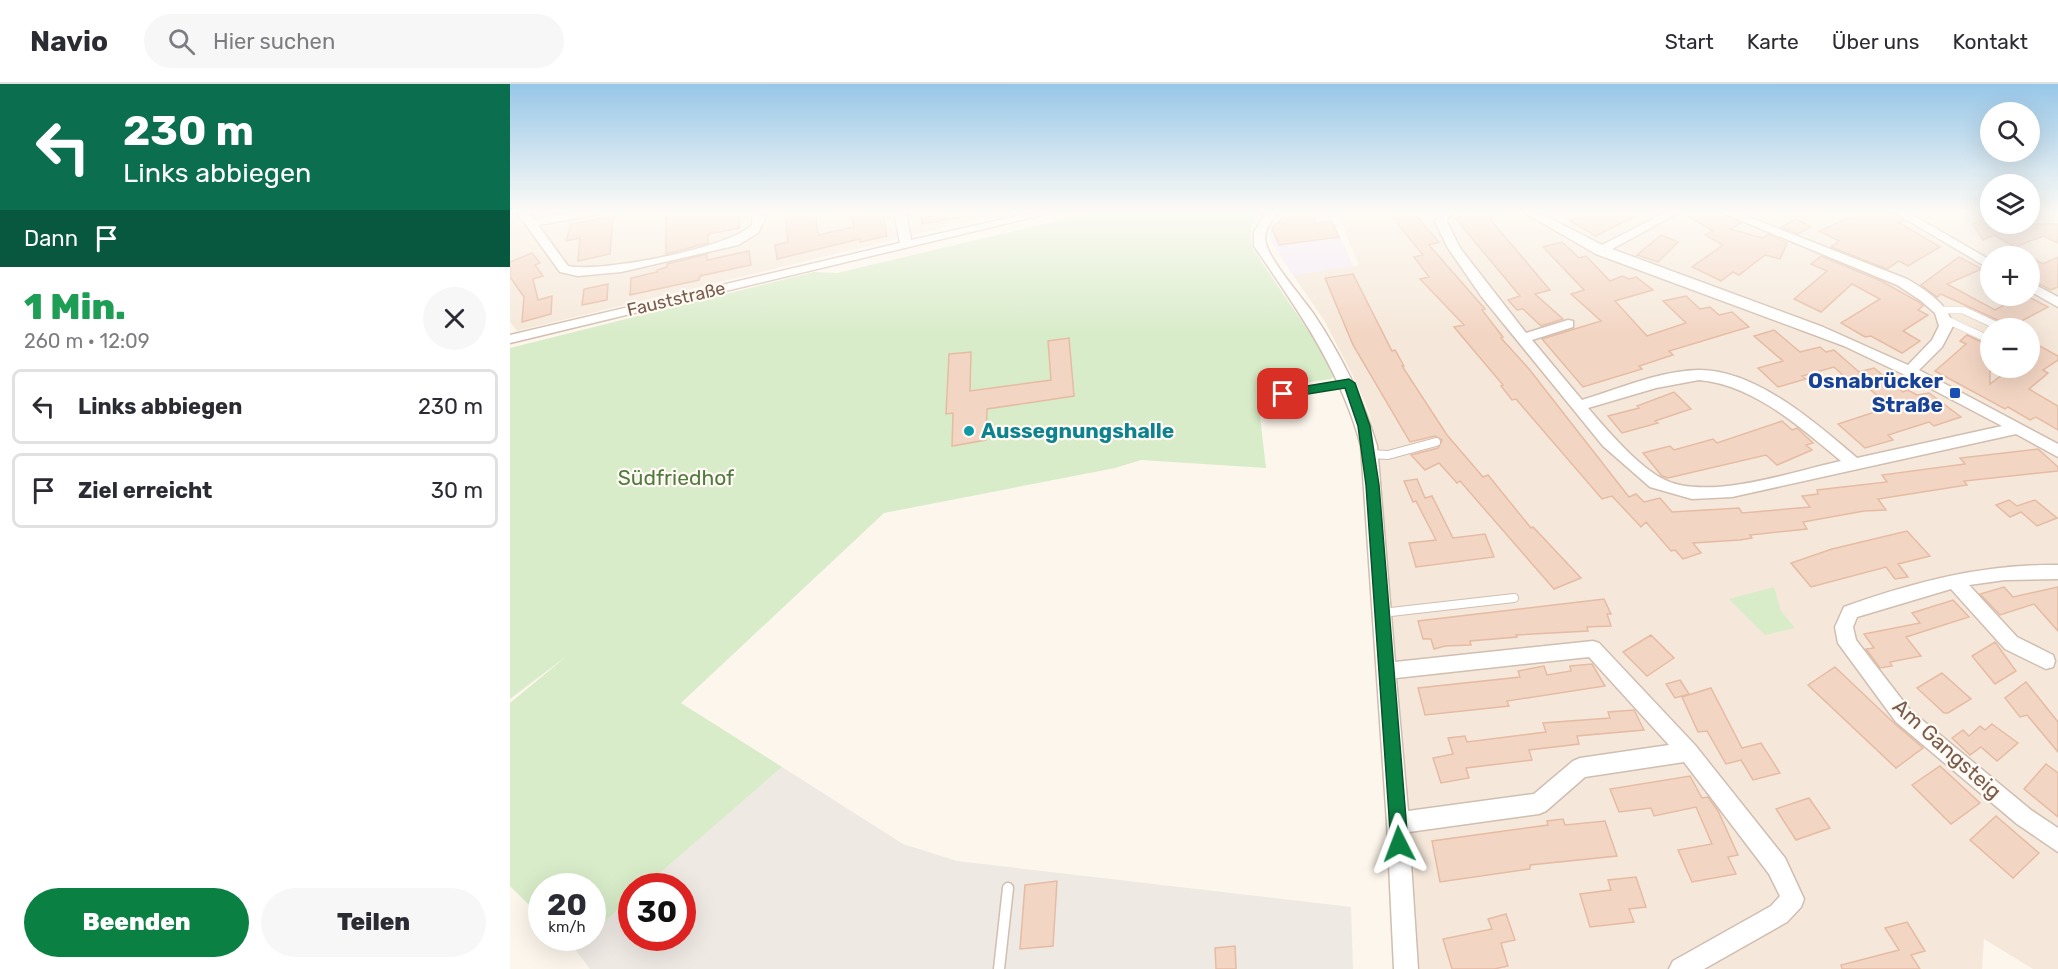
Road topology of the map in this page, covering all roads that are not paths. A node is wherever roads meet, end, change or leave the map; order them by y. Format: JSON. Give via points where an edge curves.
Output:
{"nodes":[{"id":1,"x":552,"y":252,"type":"edge"},
{"id":2,"x":685,"y":252,"type":"edge"},
{"id":3,"x":875,"y":252,"type":"edge"},
{"id":4,"x":1264,"y":252,"type":"edge"},
{"id":5,"x":1457,"y":252,"type":"edge"},
{"id":6,"x":1604,"y":252,"type":"edge"},
{"id":7,"x":1828,"y":252,"type":"edge"},
{"id":8,"x":2040,"y":292,"type":"edge"},
{"id":9,"x":2058,"y":303,"type":"edge"},
{"id":10,"x":1941,"y":314,"type":"junction"},
{"id":11,"x":1980,"y":318,"type":"edge"},
{"id":12,"x":1568,"y":324,"type":"dead end"},
{"id":13,"x":1980,"y":335,"type":"edge"},
{"id":14,"x":510,"y":339,"type":"edge"},
{"id":15,"x":1521,"y":339,"type":"junction"},
{"id":16,"x":1911,"y":370,"type":"junction"},
{"id":17,"x":1349,"y":383,"type":"junction"},
{"id":18,"x":1262,"y":397,"type":"dead end"},
{"id":19,"x":1578,"y":406,"type":"junction"},
{"id":20,"x":2018,"y":428,"type":"junction"},
{"id":21,"x":1436,"y":442,"type":"dead end"},
{"id":22,"x":2058,"y":451,"type":"edge"},
{"id":23,"x":1370,"y":454,"type":"junction"},
{"id":24,"x":1856,"y":465,"type":"junction"},
{"id":25,"x":2058,"y":572,"type":"edge"},
{"id":26,"x":1955,"y":582,"type":"junction"},
{"id":27,"x":1514,"y":598,"type":"dead end"},
{"id":28,"x":1382,"y":613,"type":"junction"},
{"id":29,"x":2046,"y":661,"type":"dead end"},
{"id":30,"x":1386,"y":671,"type":"junction"},
{"id":31,"x":1689,"y":752,"type":"junction"},
{"id":32,"x":1398,"y":823,"type":"junction"},
{"id":33,"x":2058,"y":842,"type":"edge"},
{"id":34,"x":1008,"y":888,"type":"dead end"},
{"id":35,"x":999,"y":969,"type":"edge"},
{"id":36,"x":1406,"y":969,"type":"edge"},
{"id":37,"x":1682,"y":969,"type":"edge"}],
"edges":[{"from":1,"to":2,"type":"street","via":[[573,273]]},
{"from":3,"to":14,"type":"street","name":"Fauststraße"},
{"from":4,"to":17,"type":"street"},
{"from":5,"to":15,"type":"street"},
{"from":6,"to":16,"type":"street","via":[[1816,330]]},
{"from":7,"to":10,"type":"street","via":[[1902,282],[1920,292]]},
{"from":8,"to":9,"type":"street"},
{"from":10,"to":11,"type":"lane","via":[[1963,310]]},
{"from":10,"to":13,"type":"lane"},
{"from":10,"to":16,"type":"street","via":[[1945,333]]},
{"from":12,"to":15,"type":"street"},
{"from":15,"to":19,"type":"street"},
{"from":16,"to":20,"type":"street"},
{"from":17,"to":18,"type":"lane"},
{"from":17,"to":23,"type":"street"},
{"from":19,"to":24,"type":"street","via":[[1682,377],[1718,375],[1783,409]]},
{"from":19,"to":24,"type":"street","via":[[1608,442],[1656,483],[1692,493],[1732,491]]},
{"from":20,"to":22,"type":"street"},
{"from":20,"to":24,"type":"street"},
{"from":21,"to":23,"type":"lane","via":[[1389,455]]},
{"from":23,"to":28,"type":"street"},
{"from":25,"to":26,"type":"street","name":"Am Gangsteig","via":[[1999,573]]},
{"from":26,"to":29,"type":"street","via":[[2011,643]]},
{"from":26,"to":33,"type":"street","name":"Am Gangsteig","via":[[1850,612],[1844,627],[1847,643],[1902,716]]},
{"from":27,"to":28,"type":"lane"},
{"from":28,"to":30,"type":"street"},
{"from":30,"to":31,"type":"street","via":[[1593,649]]},
{"from":30,"to":32,"type":"street"},
{"from":31,"to":32,"type":"street","via":[[1580,768],[1539,804]]},
{"from":31,"to":37,"type":"street","via":[[1777,866],[1793,899],[1779,914]]},
{"from":32,"to":36,"type":"street"},
{"from":34,"to":35,"type":"lane"}]}
